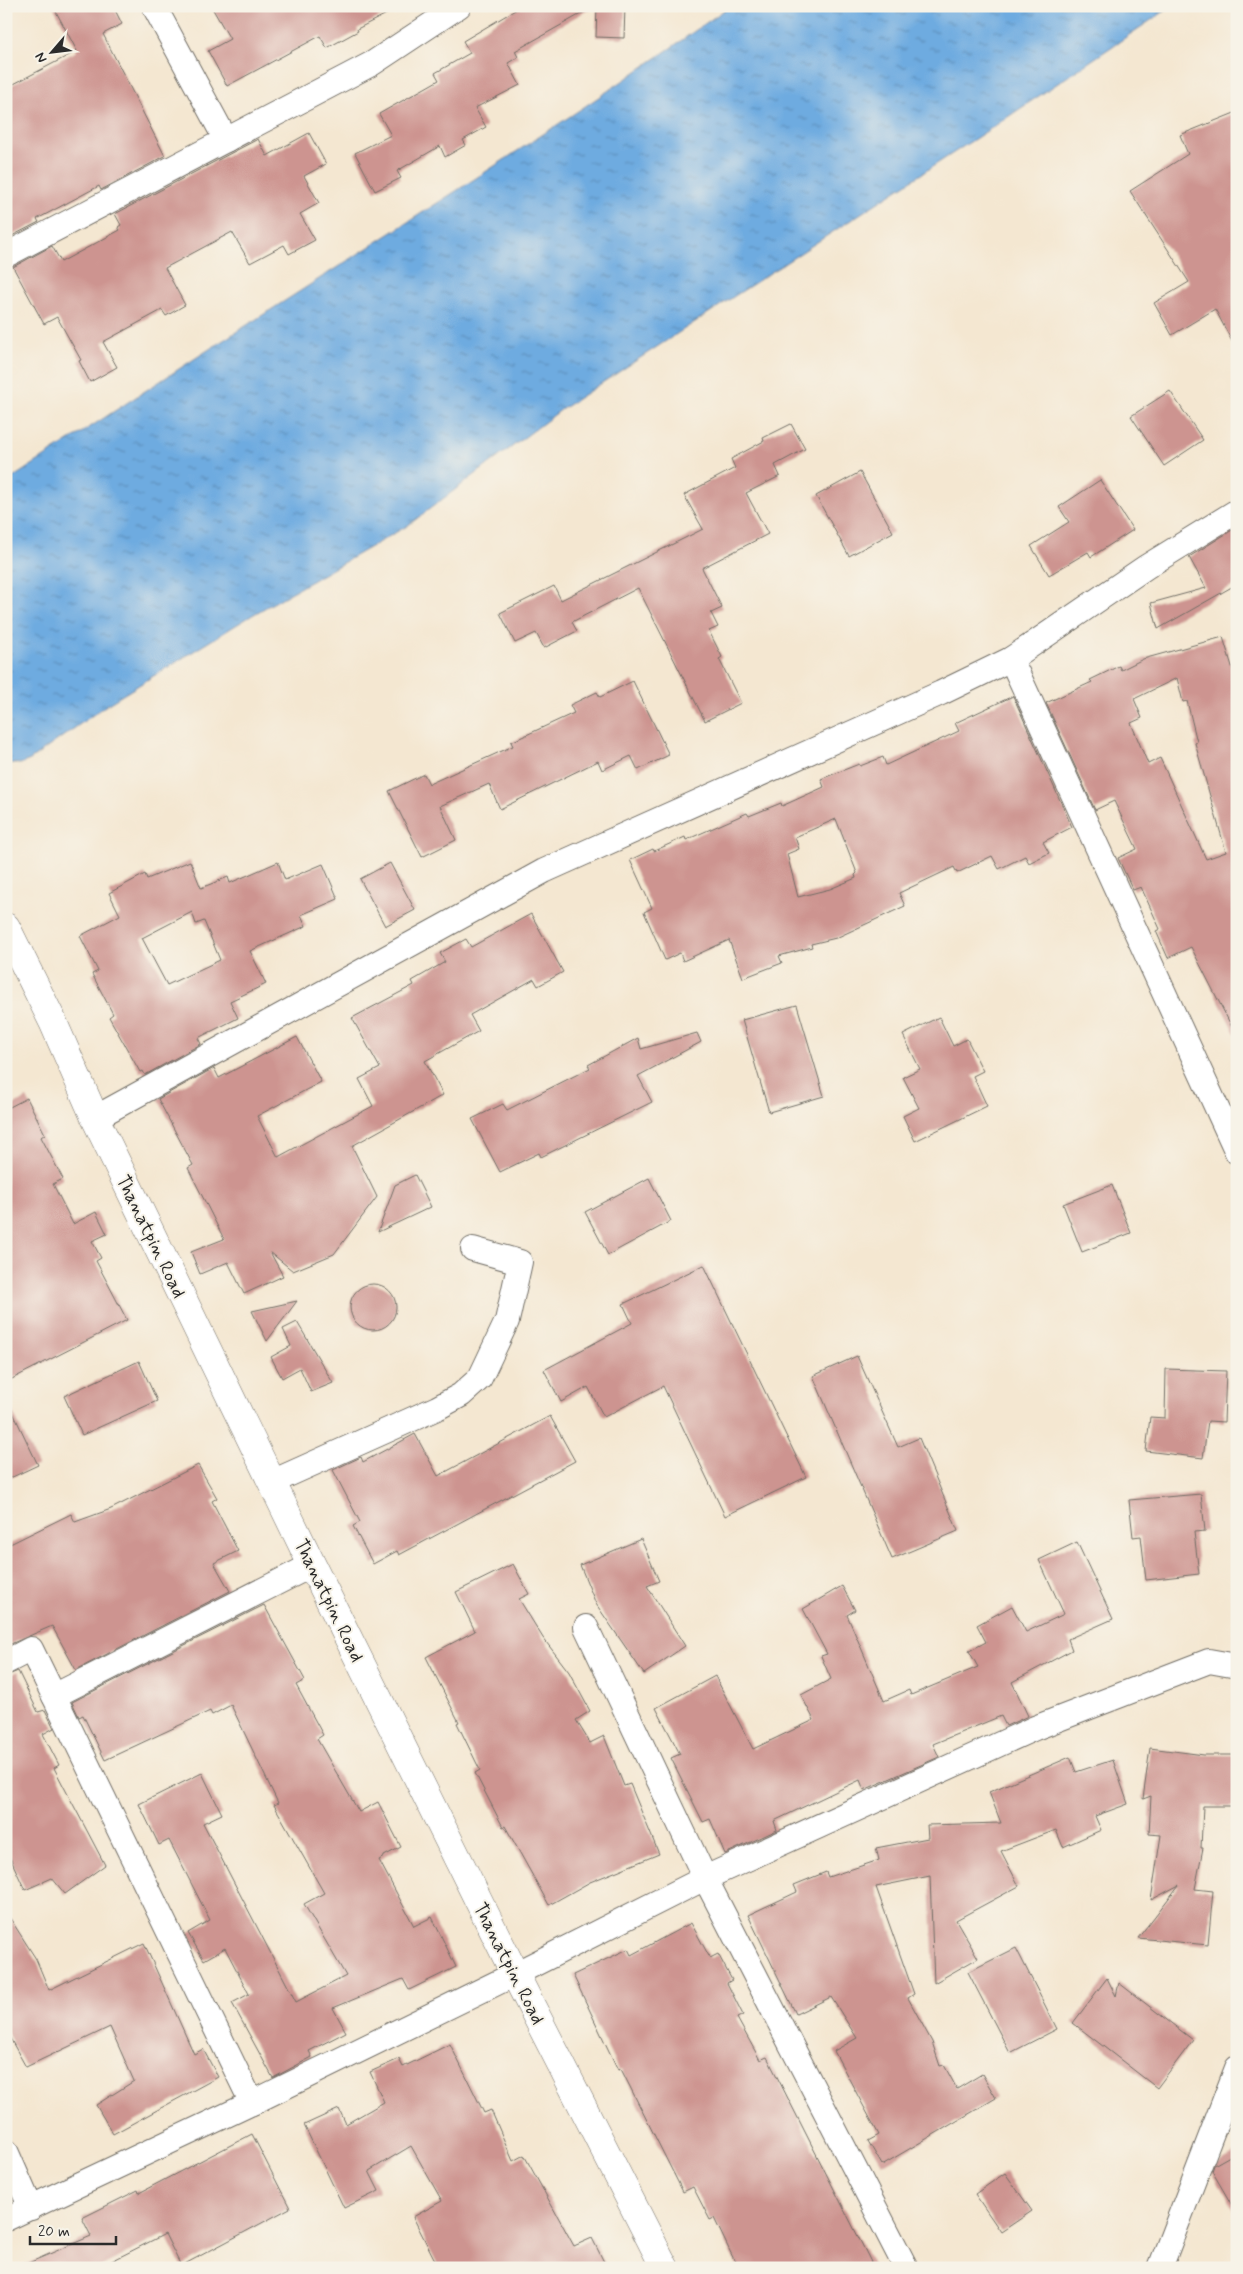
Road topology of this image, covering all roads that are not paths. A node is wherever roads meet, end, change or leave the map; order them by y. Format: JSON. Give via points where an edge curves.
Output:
{"nodes":[{"id":1,"x":154,"y":6,"type":"edge"},
{"id":2,"x":459,"y":6,"type":"edge"},
{"id":3,"x":226,"y":140,"type":"junction"},
{"id":4,"x":6,"y":255,"type":"edge"},
{"id":5,"x":1237,"y":511,"type":"edge"},
{"id":6,"x":1012,"y":659,"type":"junction"},
{"id":7,"x":6,"y":927,"type":"edge"},
{"id":8,"x":95,"y":1118,"type":"junction"},
{"id":9,"x":1237,"y":1152,"type":"edge"},
{"id":10,"x":473,"y":1249,"type":"dead end"},
{"id":11,"x":272,"y":1482,"type":"junction"},
{"id":12,"x":312,"y":1565,"type":"junction"},
{"id":13,"x":586,"y":1627,"type":"dead end"},
{"id":14,"x":6,"y":1662,"type":"edge"},
{"id":15,"x":1237,"y":1666,"type":"edge"},
{"id":16,"x":54,"y":1696,"type":"junction"},
{"id":17,"x":705,"y":1878,"type":"junction"},
{"id":18,"x":515,"y":1974,"type":"junction"},
{"id":19,"x":1237,"y":2068,"type":"edge"},
{"id":20,"x":252,"y":2103,"type":"junction"},
{"id":21,"x":6,"y":2151,"type":"edge"},
{"id":22,"x":31,"y":2208,"type":"junction"},
{"id":23,"x":6,"y":2220,"type":"edge"},
{"id":24,"x":666,"y":2268,"type":"edge"},
{"id":25,"x":906,"y":2268,"type":"edge"},
{"id":26,"x":1160,"y":2268,"type":"edge"}],
"edges":[{"from":1,"to":3,"type":"street"},
{"from":2,"to":3,"type":"street","via":[[373,63]]},
{"from":3,"to":4,"type":"street"},
{"from":5,"to":6,"type":"street","via":[[1146,567]]},
{"from":6,"to":8,"type":"street","via":[[544,871]]},
{"from":6,"to":9,"type":"street"},
{"from":7,"to":8,"type":"main road","name":"Thanatpin Road"},
{"from":8,"to":11,"type":"main road","name":"Thanatpin Road"},
{"from":10,"to":11,"type":"street","via":[[520,1262],[507,1321],[480,1378],[461,1395],[437,1408]]},
{"from":11,"to":12,"type":"main road","name":"Thanatpin Road"},
{"from":12,"to":16,"type":"street"},
{"from":12,"to":18,"type":"main road","name":"Thanatpin Road"},
{"from":13,"to":17,"type":"street"},
{"from":14,"to":16,"type":"street","via":[[32,1649]]},
{"from":15,"to":17,"type":"street","via":[[1209,1661],[1035,1728]]},
{"from":16,"to":20,"type":"street"},
{"from":17,"to":18,"type":"street"},
{"from":17,"to":25,"type":"street"},
{"from":18,"to":20,"type":"street"},
{"from":18,"to":24,"type":"main road","name":"Thanatpin Road"},
{"from":19,"to":26,"type":"street"},
{"from":20,"to":22,"type":"street"},
{"from":21,"to":22,"type":"street"},
{"from":22,"to":23,"type":"street"}]}
